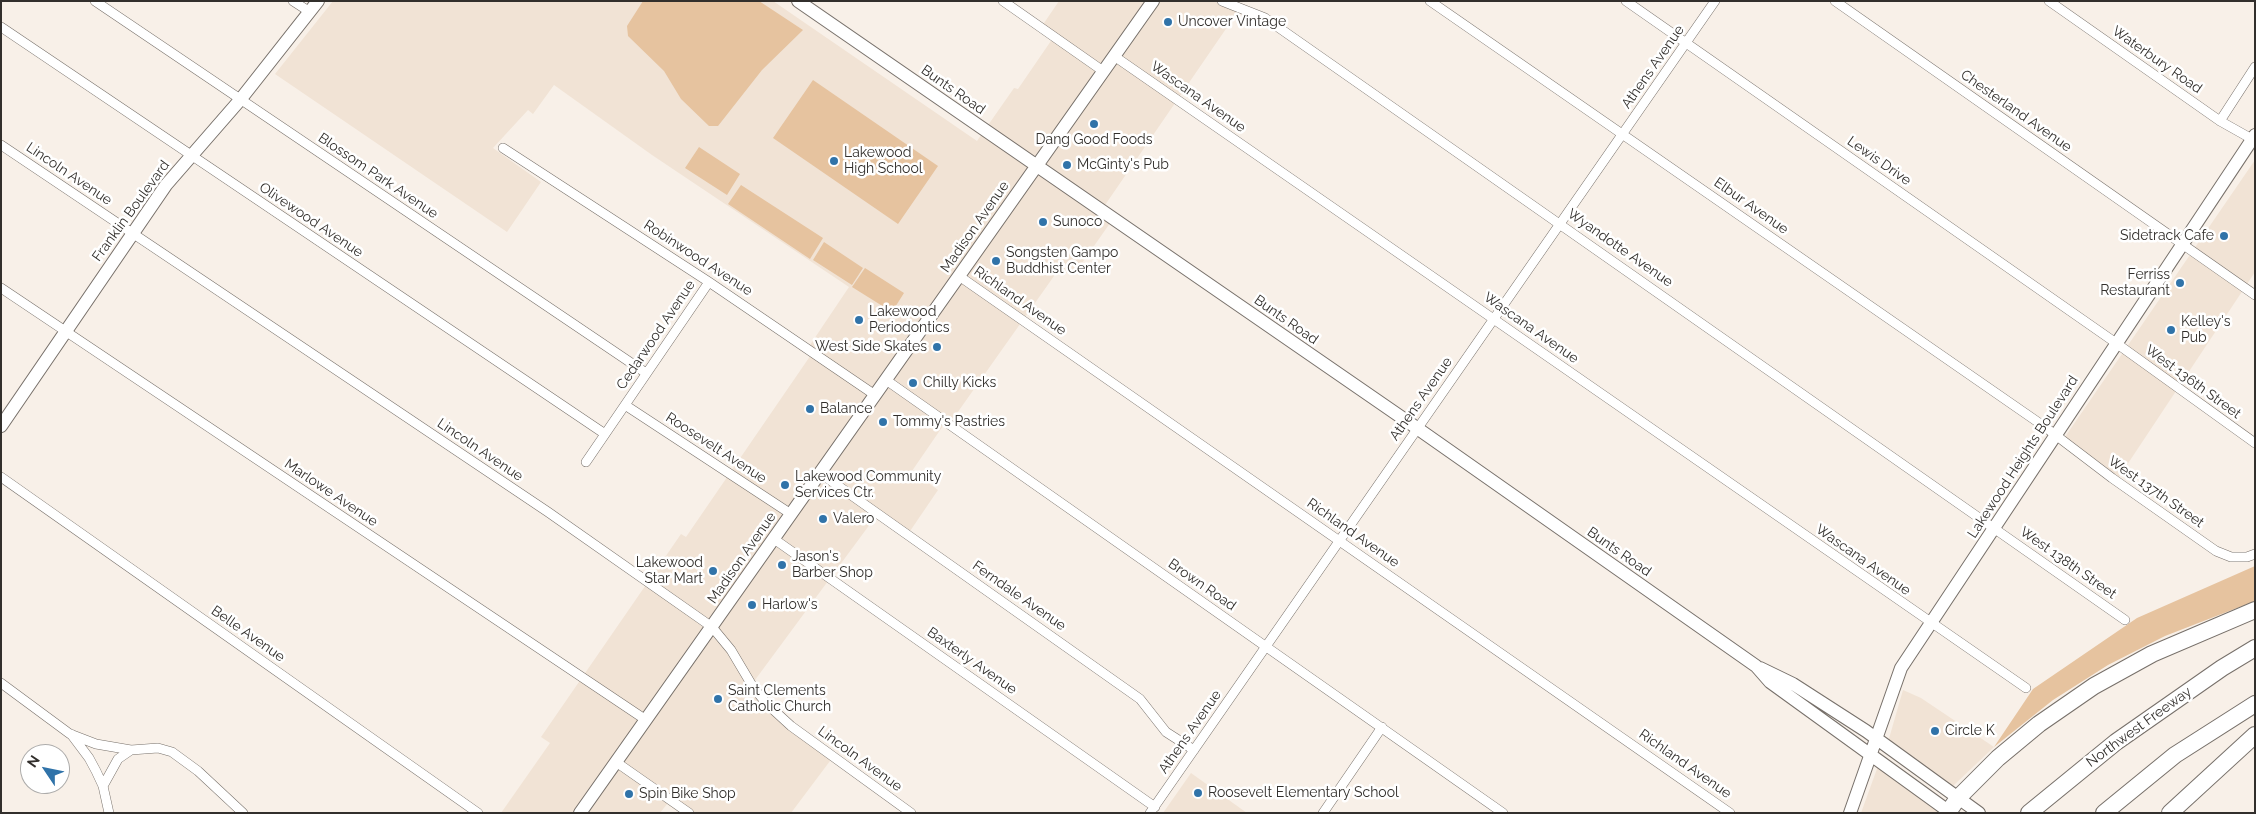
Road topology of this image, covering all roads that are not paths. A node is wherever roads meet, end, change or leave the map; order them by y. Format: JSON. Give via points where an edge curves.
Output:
{"nodes":[{"id":1,"x":95,"y":1,"type":"edge"},
{"id":2,"x":294,"y":1,"type":"edge"},
{"id":3,"x":318,"y":1,"type":"edge"},
{"id":4,"x":798,"y":1,"type":"edge"},
{"id":5,"x":1003,"y":1,"type":"edge"},
{"id":6,"x":1153,"y":1,"type":"edge"},
{"id":7,"x":1222,"y":1,"type":"edge"},
{"id":8,"x":1430,"y":1,"type":"edge"},
{"id":9,"x":1626,"y":1,"type":"edge"},
{"id":10,"x":1715,"y":1,"type":"edge"},
{"id":11,"x":1835,"y":1,"type":"edge"},
{"id":12,"x":2049,"y":1,"type":"edge"},
{"id":13,"x":310,"y":12,"type":"junction"},
{"id":14,"x":1,"y":27,"type":"edge"},
{"id":15,"x":1686,"y":43,"type":"junction"},
{"id":16,"x":1114,"y":56,"type":"junction"},
{"id":17,"x":2255,"y":67,"type":"edge"},
{"id":18,"x":1103,"y":71,"type":"junction"},
{"id":19,"x":240,"y":100,"type":"junction"},
{"id":20,"x":2220,"y":120,"type":"junction"},
{"id":21,"x":1623,"y":134,"type":"junction"},
{"id":22,"x":2253,"y":137,"type":"edge"},
{"id":23,"x":1,"y":145,"type":"edge"},
{"id":24,"x":503,"y":148,"type":"dead end"},
{"id":25,"x":191,"y":156,"type":"junction"},
{"id":26,"x":1036,"y":166,"type":"junction"},
{"id":27,"x":1561,"y":223,"type":"junction"},
{"id":28,"x":132,"y":233,"type":"junction"},
{"id":29,"x":2182,"y":244,"type":"junction"},
{"id":30,"x":959,"y":276,"type":"junction"},
{"id":31,"x":709,"y":282,"type":"junction"},
{"id":32,"x":1,"y":288,"type":"edge"},
{"id":33,"x":2255,"y":295,"type":"edge"},
{"id":34,"x":1494,"y":318,"type":"junction"},
{"id":35,"x":66,"y":331,"type":"junction"},
{"id":36,"x":2116,"y":343,"type":"junction"},
{"id":37,"x":646,"y":373,"type":"junction"},
{"id":38,"x":886,"y":380,"type":"junction"},
{"id":39,"x":875,"y":395,"type":"junction"},
{"id":40,"x":625,"y":404,"type":"junction"},
{"id":41,"x":1,"y":426,"type":"edge"},
{"id":42,"x":1418,"y":429,"type":"junction"},
{"id":43,"x":605,"y":434,"type":"junction"},
{"id":44,"x":2055,"y":434,"type":"junction"},
{"id":45,"x":2255,"y":443,"type":"edge"},
{"id":46,"x":586,"y":462,"type":"dead end"},
{"id":47,"x":820,"y":473,"type":"junction"},
{"id":48,"x":1,"y":477,"type":"edge"},
{"id":49,"x":791,"y":514,"type":"junction"},
{"id":50,"x":1996,"y":528,"type":"junction"},
{"id":51,"x":774,"y":539,"type":"junction"},
{"id":52,"x":1340,"y":541,"type":"junction"},
{"id":53,"x":2251,"y":555,"type":"edge"},
{"id":54,"x":2255,"y":610,"type":"edge"},
{"id":55,"x":2125,"y":620,"type":"dead end"},
{"id":56,"x":1931,"y":624,"type":"junction"},
{"id":57,"x":712,"y":627,"type":"junction"},
{"id":58,"x":1266,"y":646,"type":"junction"},
{"id":59,"x":2255,"y":648,"type":"edge"},
{"id":60,"x":1756,"y":666,"type":"junction"},
{"id":61,"x":1,"y":683,"type":"edge"},
{"id":62,"x":2026,"y":688,"type":"dead end"},
{"id":63,"x":2255,"y":704,"type":"edge"},
{"id":64,"x":646,"y":720,"type":"junction"},
{"id":65,"x":1382,"y":727,"type":"junction"},
{"id":66,"x":70,"y":734,"type":"junction"},
{"id":67,"x":2255,"y":735,"type":"edge"},
{"id":68,"x":1877,"y":738,"type":"junction"},
{"id":69,"x":131,"y":750,"type":"junction"},
{"id":70,"x":1194,"y":750,"type":"junction"},
{"id":71,"x":1871,"y":754,"type":"junction"},
{"id":72,"x":616,"y":762,"type":"junction"},
{"id":73,"x":103,"y":786,"type":"junction"},
{"id":74,"x":1953,"y":807,"type":"edge"},
{"id":75,"x":1152,"y":810,"type":"edge"},
{"id":76,"x":2031,"y":811,"type":"edge"},
{"id":77,"x":109,"y":813,"type":"edge"},
{"id":78,"x":243,"y":813,"type":"edge"},
{"id":79,"x":478,"y":813,"type":"edge"},
{"id":80,"x":580,"y":813,"type":"edge"},
{"id":81,"x":689,"y":813,"type":"edge"},
{"id":82,"x":911,"y":813,"type":"edge"},
{"id":83,"x":1323,"y":813,"type":"edge"},
{"id":84,"x":1503,"y":813,"type":"edge"},
{"id":85,"x":1730,"y":813,"type":"edge"},
{"id":86,"x":1850,"y":813,"type":"edge"},
{"id":87,"x":1979,"y":813,"type":"edge"},
{"id":88,"x":2104,"y":813,"type":"edge"},
{"id":89,"x":2170,"y":813,"type":"edge"}],
"edges":[{"from":1,"to":19,"type":"street","name":"Blossom Park Avenue"},
{"from":2,"to":13,"type":"street"},
{"from":3,"to":13,"type":"main road","name":"Franklin Boulevard"},
{"from":4,"to":26,"type":"main road","name":"Bunts Road"},
{"from":5,"to":18,"type":"street"},
{"from":6,"to":16,"type":"main road","name":"Madison Avenue"},
{"from":7,"to":27,"type":"street","name":"Wyandotte Avenue","via":[[1265,18]]},
{"from":8,"to":21,"type":"street","name":"Elbur Avenue"},
{"from":9,"to":15,"type":"street","name":"Lewis Drive"},
{"from":10,"to":15,"type":"street","name":"Athens Avenue"},
{"from":11,"to":29,"type":"street","name":"Chesterland Avenue"},
{"from":12,"to":20,"type":"street","name":"Waterbury Road"},
{"from":13,"to":19,"type":"main road","name":"Franklin Boulevard"},
{"from":14,"to":25,"type":"street","name":"Olivewood Avenue"},
{"from":15,"to":21,"type":"street","name":"Athens Avenue"},
{"from":15,"to":36,"type":"street","name":"Lewis Drive"},
{"from":16,"to":18,"type":"main road","name":"Madison Avenue"},
{"from":16,"to":34,"type":"street","name":"Wascana Avenue"},
{"from":17,"to":20,"type":"street"},
{"from":18,"to":26,"type":"main road","name":"Madison Avenue"},
{"from":19,"to":25,"type":"main road","name":"Franklin Boulevard"},
{"from":19,"to":37,"type":"street","name":"Blossom Park Avenue"},
{"from":20,"to":22,"type":"street","name":"Waterbury Road"},
{"from":21,"to":27,"type":"street","name":"Athens Avenue"},
{"from":21,"to":44,"type":"street","name":"Elbur Avenue"},
{"from":22,"to":29,"type":"main road","name":"Lakewood Heights Boulevard"},
{"from":23,"to":28,"type":"street","name":"Lincoln Avenue"},
{"from":24,"to":31,"type":"street","name":"Robinwood Avenue"},
{"from":25,"to":28,"type":"main road","name":"Franklin Boulevard","via":[[166,184]]},
{"from":25,"to":43,"type":"street","name":"Olivewood Avenue"},
{"from":26,"to":30,"type":"main road","name":"Madison Avenue"},
{"from":26,"to":42,"type":"main road","name":"Bunts Road"},
{"from":27,"to":34,"type":"street","name":"Athens Avenue"},
{"from":27,"to":50,"type":"street","name":"Wyandotte Avenue"},
{"from":28,"to":35,"type":"main road","name":"Franklin Boulevard"},
{"from":28,"to":57,"type":"street","name":"Lincoln Avenue","via":[[548,512]]},
{"from":29,"to":33,"type":"street","name":"Chesterland Avenue"},
{"from":29,"to":36,"type":"main road","name":"Lakewood Heights Boulevard"},
{"from":30,"to":38,"type":"main road","name":"Madison Avenue"},
{"from":30,"to":52,"type":"street","name":"Richland Avenue"},
{"from":31,"to":37,"type":"street","name":"Cedarwood Avenue"},
{"from":31,"to":39,"type":"street","name":"Robinwood Avenue"},
{"from":32,"to":35,"type":"street","name":"Marlowe Avenue"},
{"from":34,"to":42,"type":"street","name":"Athens Avenue"},
{"from":34,"to":56,"type":"street","name":"Wascana Avenue"},
{"from":35,"to":41,"type":"main road","name":"Franklin Boulevard"},
{"from":35,"to":64,"type":"street","name":"Marlowe Avenue"},
{"from":36,"to":44,"type":"main road","name":"Lakewood Heights Boulevard"},
{"from":36,"to":45,"type":"street","name":"West 136th Street"},
{"from":37,"to":40,"type":"street","name":"Cedarwood Avenue"},
{"from":38,"to":39,"type":"main road","name":"Madison Avenue"},
{"from":38,"to":58,"type":"street","name":"Brown Road"},
{"from":39,"to":47,"type":"main road","name":"Madison Avenue"},
{"from":40,"to":43,"type":"street"},
{"from":40,"to":49,"type":"street","name":"Roosevelt Avenue"},
{"from":42,"to":52,"type":"street","name":"Athens Avenue"},
{"from":42,"to":60,"type":"main road","name":"Bunts Road"},
{"from":43,"to":46,"type":"street"},
{"from":44,"to":50,"type":"main road","name":"Lakewood Heights Boulevard"},
{"from":44,"to":53,"type":"street","name":"West 137th Street","via":[[2216,551],[2231,557]]},
{"from":47,"to":49,"type":"main road","name":"Madison Avenue"},
{"from":47,"to":70,"type":"street","name":"Ferndale Avenue","via":[[1140,699],[1166,732]]},
{"from":48,"to":79,"type":"street","name":"Belle Avenue"},
{"from":49,"to":51,"type":"main road","name":"Madison Avenue"},
{"from":50,"to":55,"type":"street","name":"West 138th Street"},
{"from":50,"to":56,"type":"main road","name":"Lakewood Heights Boulevard"},
{"from":51,"to":57,"type":"main road","name":"Madison Avenue"},
{"from":51,"to":75,"type":"street","name":"Baxterly Avenue"},
{"from":52,"to":58,"type":"street","name":"Athens Avenue"},
{"from":52,"to":85,"type":"street","name":"Richland Avenue"},
{"from":54,"to":74,"type":"highway","via":[[2152,654],[2094,686],[1998,758]]},
{"from":56,"to":62,"type":"street","name":"Wascana Avenue"},
{"from":56,"to":68,"type":"main road","name":"Lakewood Heights Boulevard","via":[[1901,668]]},
{"from":57,"to":64,"type":"main road","name":"Madison Avenue"},
{"from":57,"to":82,"type":"street","name":"Lincoln Avenue","via":[[773,710]]},
{"from":58,"to":65,"type":"street","name":"Brown Road"},
{"from":58,"to":70,"type":"street","name":"Athens Avenue"},
{"from":59,"to":76,"type":"highway","name":"Northwest Freeway","via":[[2116,742]]},
{"from":60,"to":68,"type":"main road","name":"Bunts Road","via":[[1793,684]]},
{"from":60,"to":71,"type":"main road","name":"Bunts Road","via":[[1770,682]]},
{"from":61,"to":66,"type":"street"},
{"from":63,"to":88,"type":"highway","via":[[2175,756]]},
{"from":64,"to":72,"type":"main road","name":"Madison Avenue"},
{"from":65,"to":83,"type":"street"},
{"from":65,"to":84,"type":"street","name":"Brown Road"},
{"from":66,"to":69,"type":"street","via":[[96,744]]},
{"from":66,"to":73,"type":"street","via":[[89,758]]},
{"from":67,"to":89,"type":"highway"},
{"from":68,"to":71,"type":"main road","name":"Lakewood Heights Boulevard"},
{"from":68,"to":74,"type":"main road","name":"Bunts Road"},
{"from":69,"to":73,"type":"street","via":[[118,759]]},
{"from":69,"to":78,"type":"street","via":[[158,748],[172,752],[198,770]]},
{"from":70,"to":75,"type":"street","name":"Athens Avenue"},
{"from":71,"to":74,"type":"main road","name":"Bunts Road"},
{"from":71,"to":86,"type":"main road","name":"Lakewood Heights Boulevard"},
{"from":72,"to":80,"type":"main road","name":"Madison Avenue"},
{"from":72,"to":81,"type":"street"},
{"from":73,"to":77,"type":"street"},
{"from":74,"to":87,"type":"main road"}]}
